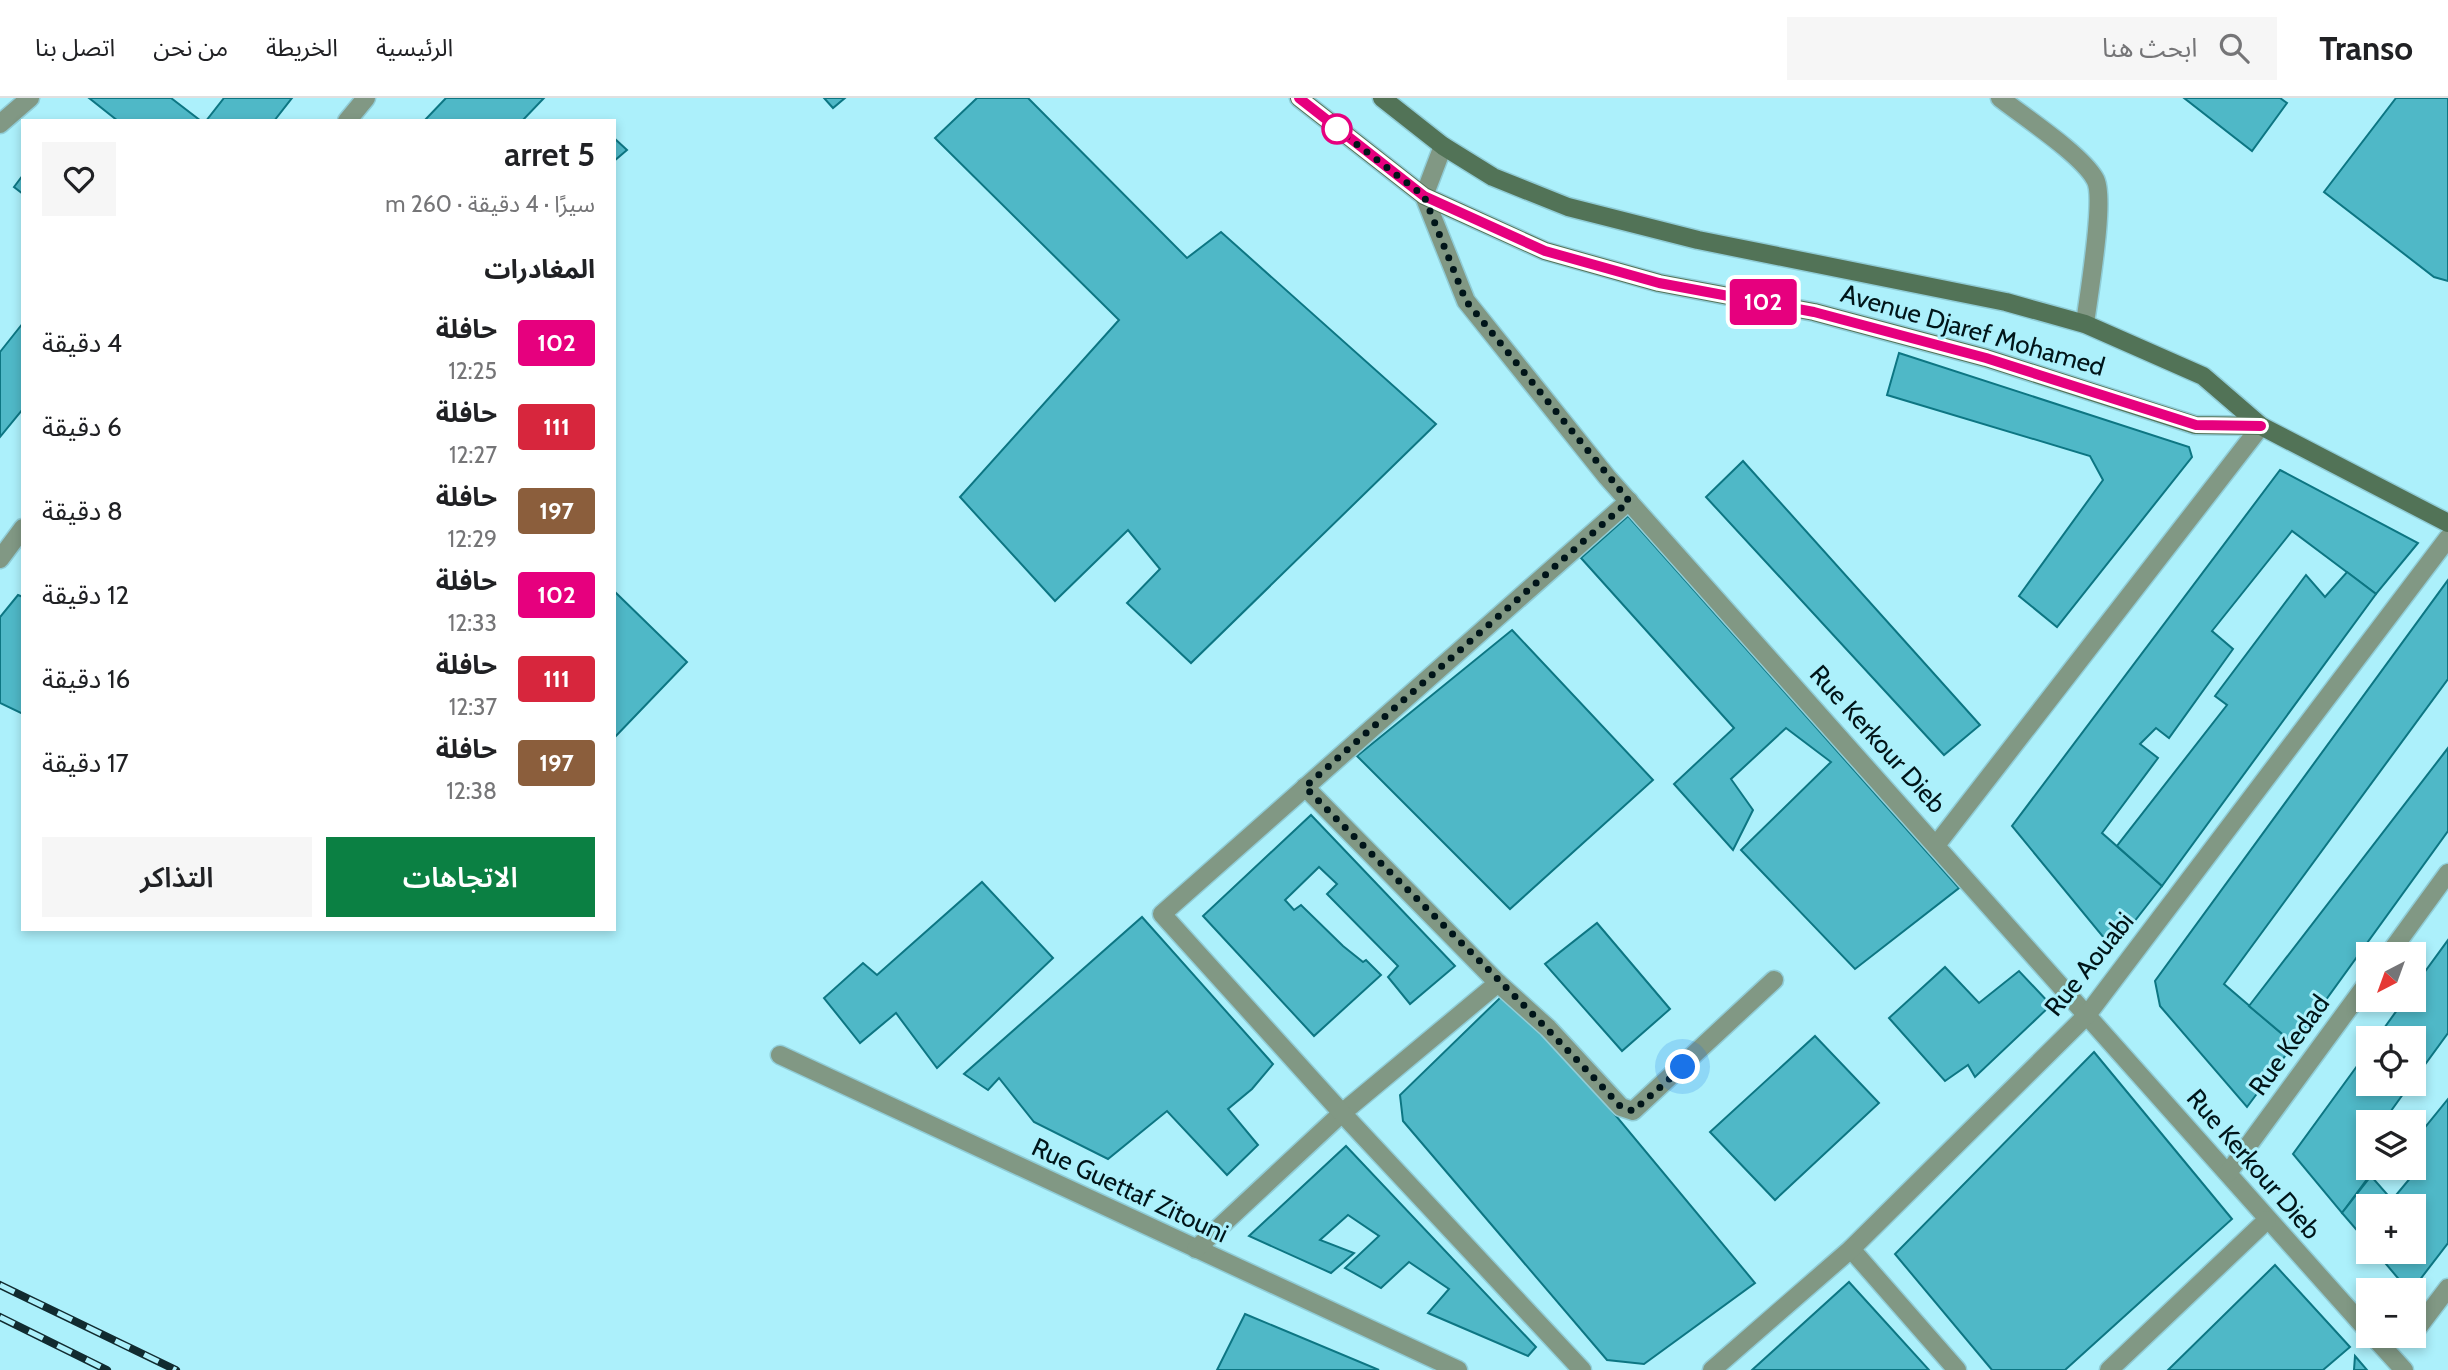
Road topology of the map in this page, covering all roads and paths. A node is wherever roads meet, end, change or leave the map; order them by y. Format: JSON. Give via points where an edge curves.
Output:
{"nodes":[{"id":1,"x":30,"y":98,"type":"edge"},
{"id":2,"x":366,"y":98,"type":"edge"},
{"id":3,"x":1299,"y":98,"type":"edge"},
{"id":4,"x":1382,"y":98,"type":"edge"},
{"id":5,"x":2000,"y":98,"type":"edge"},
{"id":6,"x":349,"y":119,"type":"edge"},
{"id":7,"x":0,"y":124,"type":"edge"},
{"id":8,"x":1443,"y":146,"type":"junction"},
{"id":9,"x":1424,"y":196,"type":"junction"},
{"id":10,"x":2085,"y":324,"type":"junction"},
{"id":11,"x":2261,"y":426,"type":"junction"},
{"id":12,"x":1629,"y":501,"type":"junction"},
{"id":13,"x":2448,"y":523,"type":"edge"},
{"id":14,"x":21,"y":531,"type":"edge"},
{"id":15,"x":2448,"y":538,"type":"edge"},
{"id":16,"x":0,"y":559,"type":"edge"},
{"id":17,"x":1305,"y":787,"type":"junction"},
{"id":18,"x":1937,"y":844,"type":"junction"},
{"id":19,"x":2448,"y":873,"type":"edge"},
{"id":20,"x":2398,"y":942,"type":"edge"},
{"id":21,"x":1774,"y":981,"type":"dead end"},
{"id":22,"x":1498,"y":983,"type":"junction"},
{"id":23,"x":2356,"y":998,"type":"edge"},
{"id":24,"x":2087,"y":1015,"type":"junction"},
{"id":25,"x":780,"y":1055,"type":"dead end"},
{"id":26,"x":1342,"y":1113,"type":"junction"},
{"id":27,"x":2228,"y":1173,"type":"junction"},
{"id":28,"x":2267,"y":1220,"type":"junction"},
{"id":29,"x":1851,"y":1249,"type":"junction"},
{"id":30,"x":1196,"y":1250,"type":"junction"},
{"id":31,"x":2448,"y":1288,"type":"edge"},
{"id":32,"x":2356,"y":1318,"type":"edge"},
{"id":33,"x":2426,"y":1318,"type":"edge"},
{"id":34,"x":2384,"y":1348,"type":"edge"},
{"id":35,"x":2407,"y":1348,"type":"edge"},
{"id":36,"x":2399,"y":1365,"type":"edge"},
{"id":37,"x":1458,"y":1370,"type":"edge"},
{"id":38,"x":1582,"y":1370,"type":"edge"},
{"id":39,"x":1712,"y":1370,"type":"edge"},
{"id":40,"x":1958,"y":1370,"type":"edge"},
{"id":41,"x":2109,"y":1370,"type":"edge"}],
"edges":[{"from":1,"to":7,"type":"street"},
{"from":2,"to":6,"type":"street"},
{"from":3,"to":9,"type":"street","name":"Avenue Djaref Mohamed"},
{"from":4,"to":8,"type":"street"},
{"from":5,"to":10,"type":"street","via":[[2096,180],[2100,202]]},
{"from":8,"to":9,"type":"street"},
{"from":8,"to":10,"type":"street","via":[[1493,177],[1569,206],[1698,240],[2006,302]]},
{"from":9,"to":11,"type":"street","name":"Avenue Djaref Mohamed","via":[[1545,251],[1659,283],[1814,312],[1986,358],[2196,425]]},
{"from":9,"to":12,"type":"street","name":"Rue Kerkour Dieb","via":[[1466,301]]},
{"from":10,"to":11,"type":"street","via":[[2203,376]]},
{"from":11,"to":13,"type":"street"},
{"from":11,"to":18,"type":"street"},
{"from":12,"to":17,"type":"street"},
{"from":12,"to":18,"type":"street","name":"Rue Kerkour Dieb"},
{"from":14,"to":16,"type":"street"},
{"from":15,"to":24,"type":"street","name":"Rue Aouabi"},
{"from":17,"to":22,"type":"street"},
{"from":17,"to":26,"type":"street","via":[[1162,914]]},
{"from":18,"to":24,"type":"street","name":"Rue Kerkour Dieb"},
{"from":19,"to":20,"type":"street"},
{"from":21,"to":22,"type":"street","via":[[1633,1111],[1621,1107],[1548,1028]]},
{"from":22,"to":26,"type":"street"},
{"from":23,"to":27,"type":"street","name":"Rue Kedad"},
{"from":24,"to":27,"type":"street","name":"Rue Kerkour Dieb"},
{"from":24,"to":29,"type":"street","name":"Rue Aouabi"},
{"from":25,"to":30,"type":"street","name":"Rue Guettaf Zitouni"},
{"from":26,"to":30,"type":"street"},
{"from":26,"to":38,"type":"street"},
{"from":27,"to":28,"type":"street","name":"Rue Kerkour Dieb"},
{"from":28,"to":32,"type":"street","name":"Rue Kerkour Dieb"},
{"from":28,"to":41,"type":"street"},
{"from":29,"to":39,"type":"street","name":"Rue Aouabi"},
{"from":29,"to":40,"type":"street"},
{"from":30,"to":37,"type":"street","name":"Rue Guettaf Zitouni"},
{"from":31,"to":33,"type":"street"},
{"from":34,"to":36,"type":"street"},
{"from":35,"to":36,"type":"street"}]}
